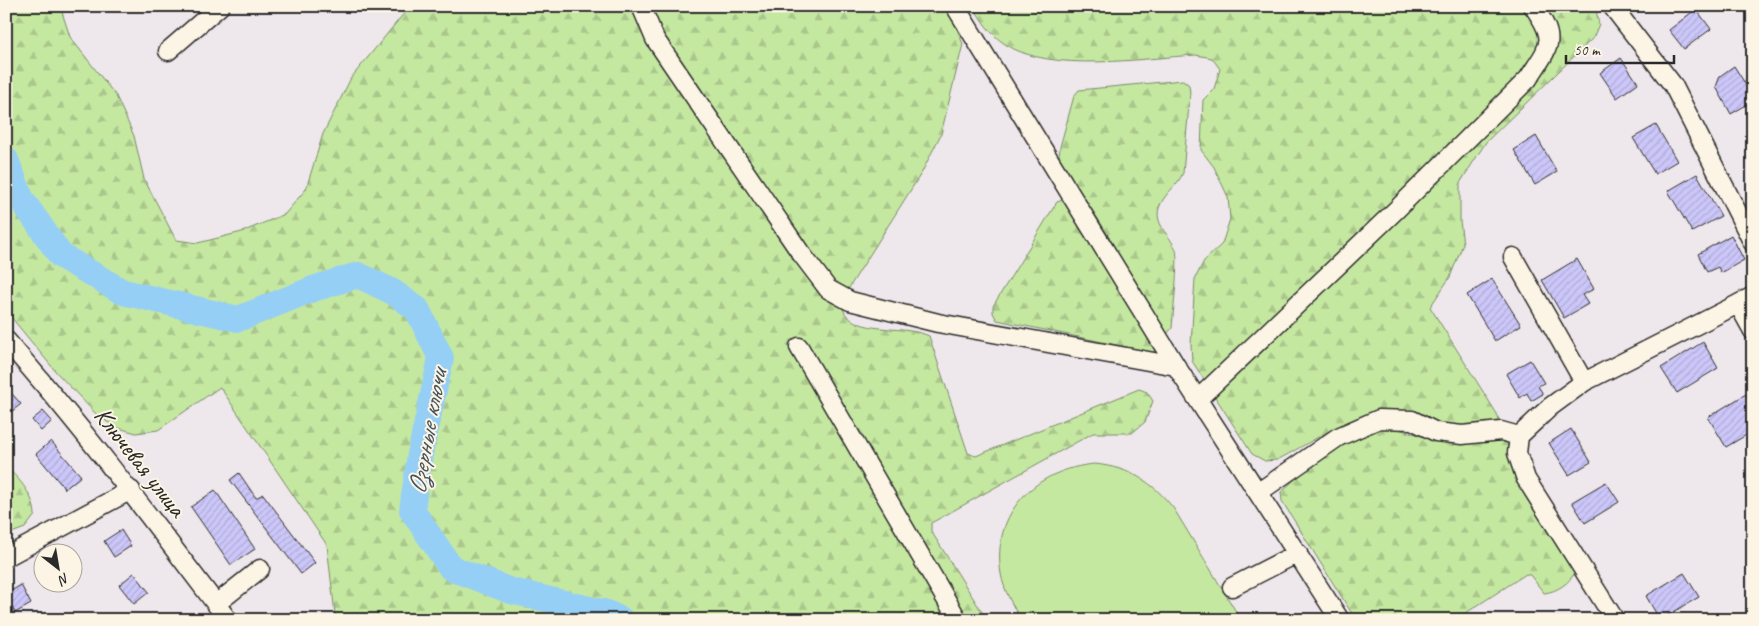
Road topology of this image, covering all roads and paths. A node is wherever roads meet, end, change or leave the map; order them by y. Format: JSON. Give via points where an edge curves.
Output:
{"nodes":[{"id":1,"x":220,"y":6,"type":"edge"},
{"id":2,"x":642,"y":6,"type":"edge"},
{"id":3,"x":955,"y":6,"type":"edge"},
{"id":4,"x":1533,"y":6,"type":"edge"},
{"id":5,"x":1612,"y":6,"type":"edge"},
{"id":6,"x":168,"y":51,"type":"dead end"},
{"id":7,"x":1753,"y":243,"type":"edge"},
{"id":8,"x":1513,"y":257,"type":"dead end"},
{"id":9,"x":1745,"y":300,"type":"edge"},
{"id":10,"x":1753,"y":331,"type":"edge"},
{"id":11,"x":6,"y":340,"type":"edge"},
{"id":12,"x":799,"y":346,"type":"dead end"},
{"id":13,"x":1176,"y":366,"type":"junction"},
{"id":14,"x":1584,"y":382,"type":"junction"},
{"id":15,"x":1198,"y":399,"type":"junction"},
{"id":16,"x":1520,"y":436,"type":"junction"},
{"id":17,"x":131,"y":490,"type":"junction"},
{"id":18,"x":1259,"y":492,"type":"junction"},
{"id":19,"x":1298,"y":553,"type":"junction"},
{"id":20,"x":6,"y":557,"type":"edge"},
{"id":21,"x":260,"y":568,"type":"dead end"},
{"id":22,"x":1232,"y":588,"type":"dead end"},
{"id":23,"x":216,"y":604,"type":"junction"},
{"id":24,"x":228,"y":620,"type":"edge"},
{"id":25,"x":958,"y":620,"type":"edge"},
{"id":26,"x":1340,"y":620,"type":"edge"},
{"id":27,"x":1614,"y":620,"type":"edge"}],
"edges":[{"from":1,"to":6,"type":"street"},
{"from":2,"to":13,"type":"street","via":[[655,39],[828,289],[850,301],[938,323]]},
{"from":3,"to":13,"type":"street"},
{"from":4,"to":15,"type":"street","via":[[1546,24],[1550,39],[1528,79]]},
{"from":5,"to":7,"type":"street","via":[[1673,85]]},
{"from":8,"to":14,"type":"street"},
{"from":9,"to":10,"type":"street"},
{"from":9,"to":14,"type":"street"},
{"from":11,"to":17,"type":"street","name":"Ключевая улица"},
{"from":12,"to":25,"type":"street"},
{"from":13,"to":15,"type":"street"},
{"from":14,"to":16,"type":"street","via":[[1550,407]]},
{"from":15,"to":18,"type":"street"},
{"from":16,"to":18,"type":"street","via":[[1501,431],[1462,436],[1436,432],[1412,420],[1379,419],[1338,437]]},
{"from":16,"to":27,"type":"street","via":[[1517,452],[1526,479]]},
{"from":17,"to":20,"type":"street"},
{"from":17,"to":23,"type":"street","name":"Ключевая улица"},
{"from":18,"to":19,"type":"street"},
{"from":19,"to":22,"type":"street"},
{"from":19,"to":26,"type":"street"},
{"from":21,"to":23,"type":"street"},
{"from":23,"to":24,"type":"street","name":"Ключевая улица"}]}
